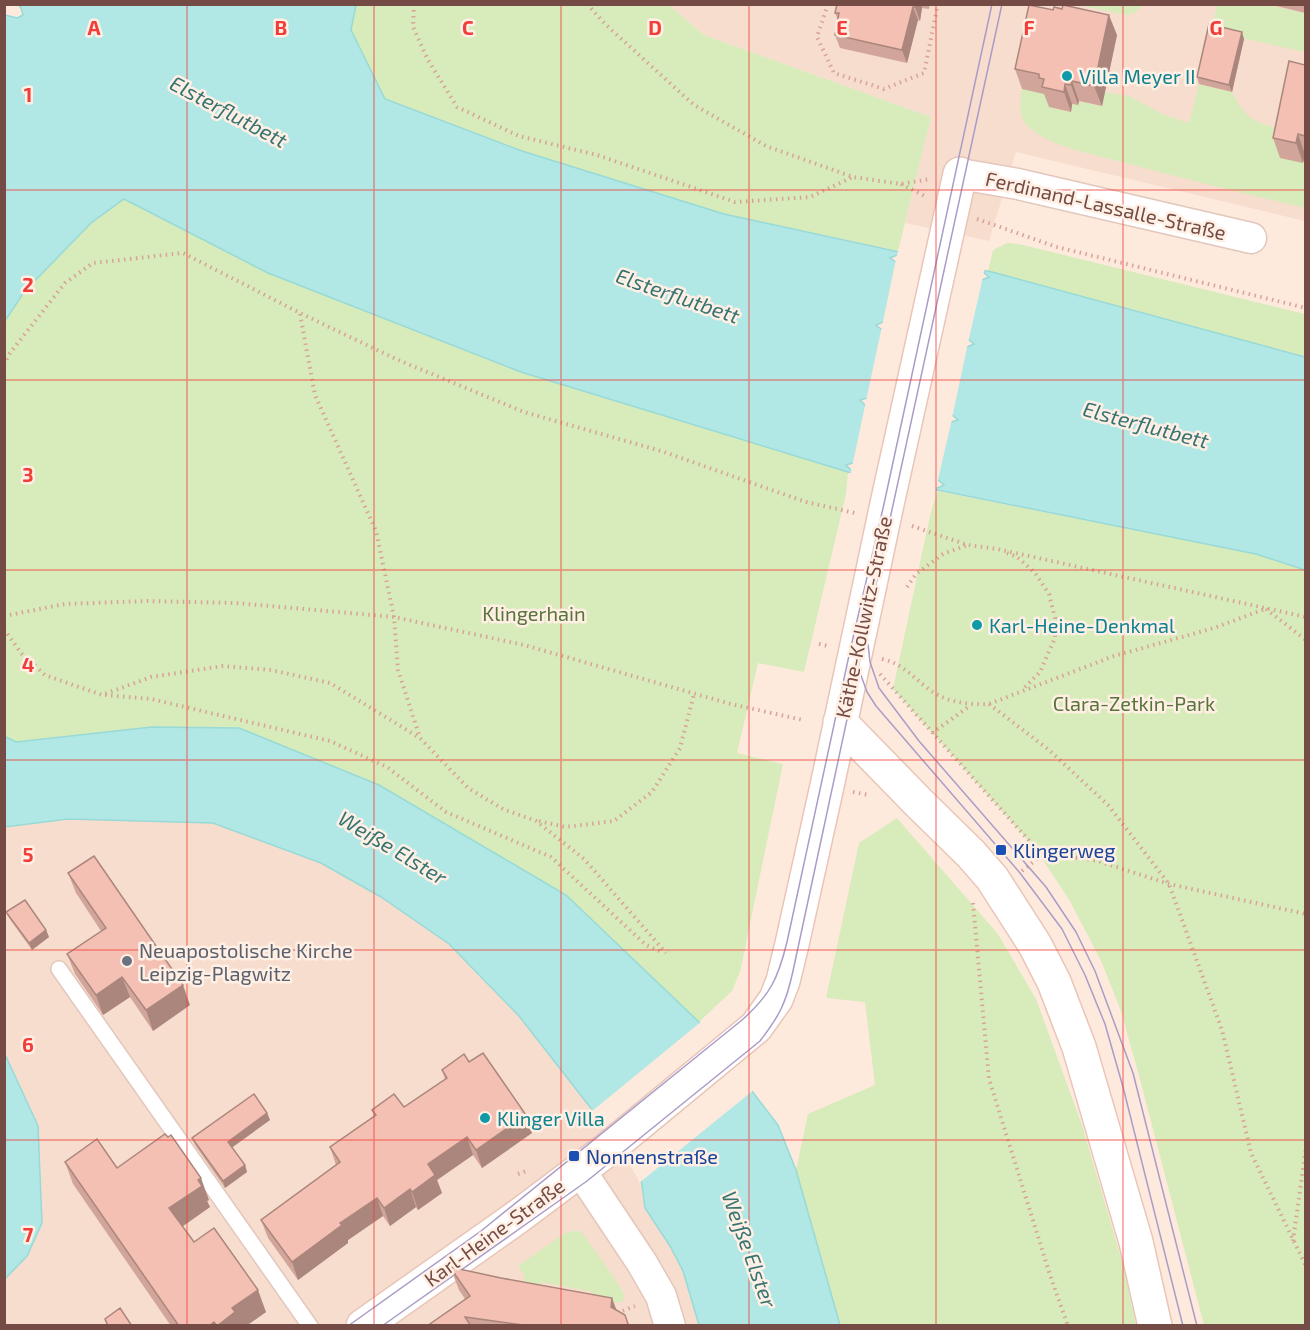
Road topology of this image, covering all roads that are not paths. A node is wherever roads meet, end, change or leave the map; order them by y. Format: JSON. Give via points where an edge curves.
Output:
{"nodes":[{"id":1,"x":960,"y":174,"type":"joint"},
{"id":2,"x":1251,"y":238,"type":"dead end"},
{"id":3,"x":840,"y":722,"type":"junction"},
{"id":4,"x":59,"y":969,"type":"dead end"},
{"id":5,"x":735,"y":1045,"type":"joint"},
{"id":6,"x":580,"y":1170,"type":"junction"},
{"id":7,"x":310,"y":1326,"type":"edge"},
{"id":8,"x":363,"y":1326,"type":"edge"},
{"id":9,"x":670,"y":1326,"type":"edge"},
{"id":10,"x":1155,"y":1326,"type":"edge"}],
"edges":[{"from":1,"to":2,"type":"street","name":"Ferdinand-Lassalle-Straße"},
{"from":1,"to":3,"type":"main road","name":"Käthe-Kollwitz-Straße"},
{"from":3,"to":5,"type":"main road","name":"Käthe-Kollwitz-Straße","via":[[783,981],[766,1015]]},
{"from":3,"to":10,"type":"main road","via":[[992,878],[1035,945],[1079,1047],[1136,1242]]},
{"from":4,"to":7,"type":"lane"},
{"from":5,"to":6,"type":"main road","name":"Karl-Heine-Straße"},
{"from":6,"to":8,"type":"main road","name":"Karl-Heine-Straße"},
{"from":6,"to":9,"type":"street","via":[[642,1263],[661,1296]]}]}
